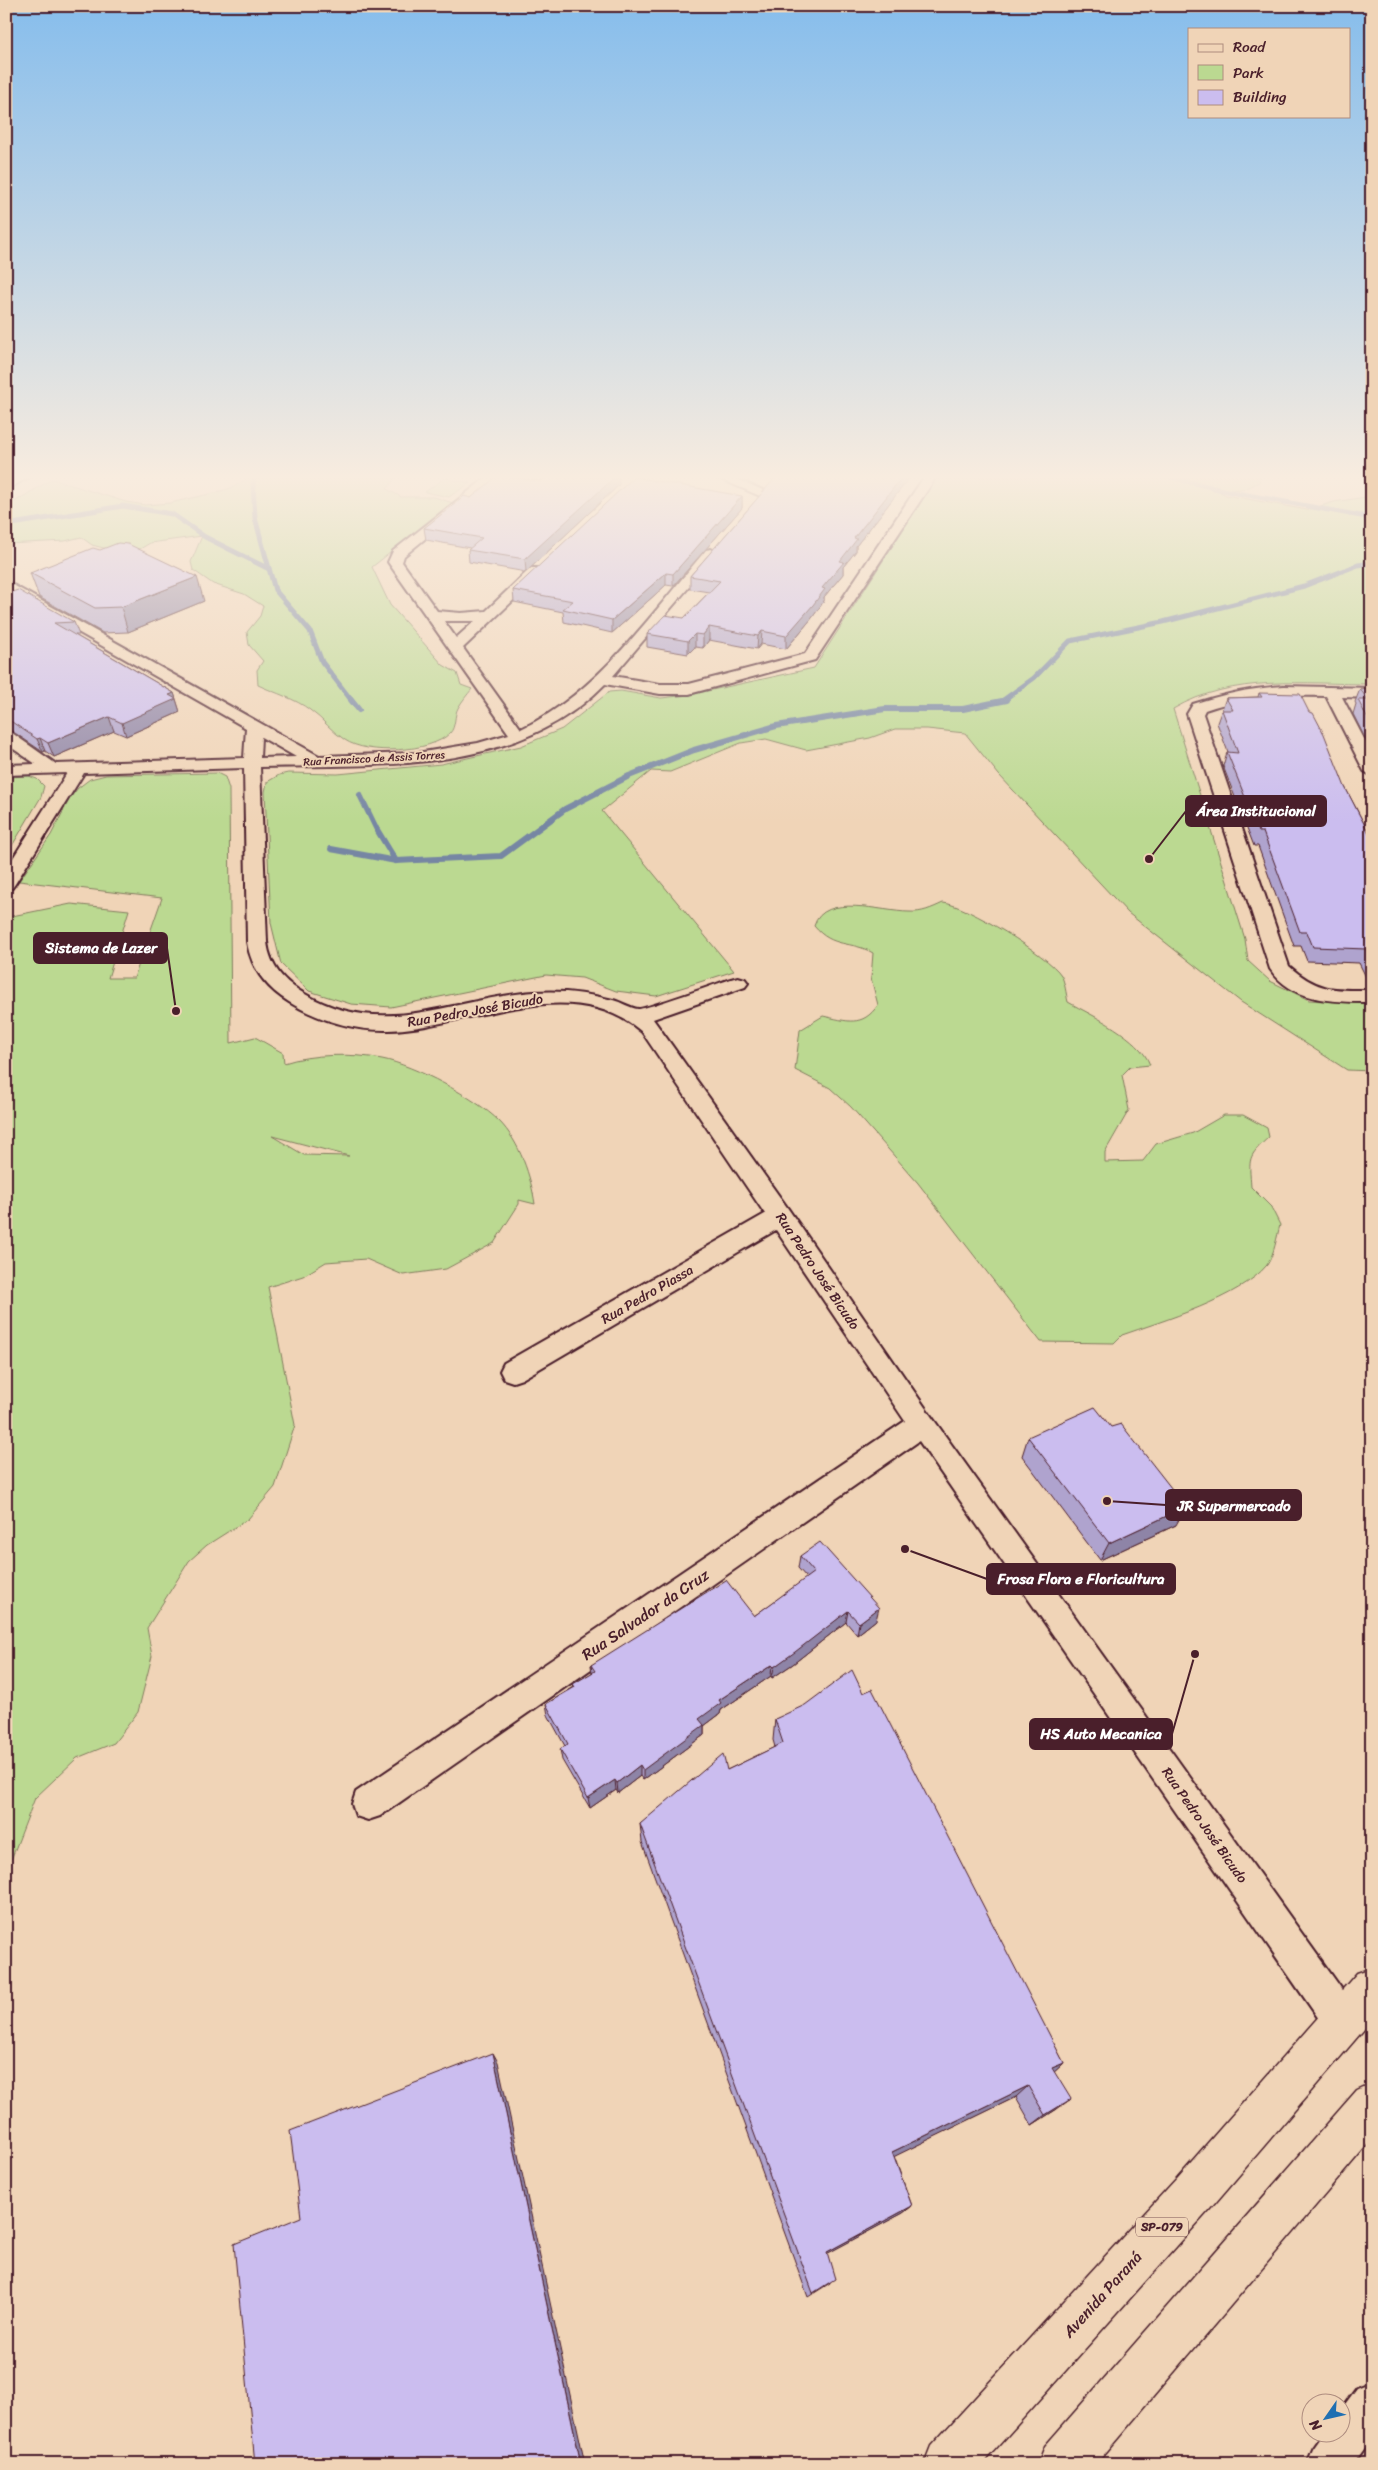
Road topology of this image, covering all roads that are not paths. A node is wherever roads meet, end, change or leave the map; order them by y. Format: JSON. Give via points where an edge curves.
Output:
{"nodes":[{"id":1,"x":19,"y":592,"type":"edge"},
{"id":2,"x":417,"y":592,"type":"edge"},
{"id":3,"x":514,"y":592,"type":"edge"},
{"id":4,"x":678,"y":592,"type":"edge"},
{"id":5,"x":853,"y":592,"type":"edge"},
{"id":6,"x":432,"y":614,"type":"junction"},
{"id":7,"x":490,"y":614,"type":"junction"},
{"id":8,"x":455,"y":647,"type":"junction"},
{"id":9,"x":603,"y":679,"type":"junction"},
{"id":10,"x":1332,"y":692,"type":"junction"},
{"id":11,"x":1372,"y":693,"type":"edge"},
{"id":12,"x":254,"y":727,"type":"junction"},
{"id":13,"x":518,"y":736,"type":"junction"},
{"id":14,"x":8,"y":740,"type":"edge"},
{"id":15,"x":317,"y":762,"type":"junction"},
{"id":16,"x":252,"y":763,"type":"junction"},
{"id":17,"x":52,"y":768,"type":"junction"},
{"id":18,"x":79,"y":768,"type":"junction"},
{"id":19,"x":6,"y":770,"type":"edge"},
{"id":20,"x":1372,"y":771,"type":"edge"},
{"id":21,"x":6,"y":884,"type":"edge"},
{"id":22,"x":738,"y":983,"type":"dead end"},
{"id":23,"x":1372,"y":996,"type":"edge"},
{"id":24,"x":638,"y":1017,"type":"junction"},
{"id":25,"x":781,"y":1216,"type":"junction"},
{"id":26,"x":513,"y":1371,"type":"dead end"},
{"id":27,"x":922,"y":1424,"type":"junction"},
{"id":28,"x":368,"y":1804,"type":"dead end"},
{"id":29,"x":1372,"y":1988,"type":"edge"},
{"id":30,"x":1343,"y":2022,"type":"junction"},
{"id":31,"x":1372,"y":2104,"type":"edge"},
{"id":32,"x":1372,"y":2403,"type":"edge"},
{"id":33,"x":949,"y":2464,"type":"edge"},
{"id":34,"x":1063,"y":2464,"type":"edge"},
{"id":35,"x":1328,"y":2464,"type":"edge"}],
"edges":[{"from":1,"to":12,"type":"street"},
{"from":2,"to":6,"type":"street"},
{"from":3,"to":7,"type":"street"},
{"from":4,"to":9,"type":"street","name":"Rua Francisco de Assis Torres"},
{"from":5,"to":9,"type":"street","via":[[810,657],[689,689],[660,689]]},
{"from":6,"to":7,"type":"street","via":[[464,618]]},
{"from":6,"to":8,"type":"street"},
{"from":7,"to":8,"type":"street"},
{"from":8,"to":13,"type":"street"},
{"from":9,"to":13,"type":"street","name":"Rua Francisco de Assis Torres","via":[[575,705],[538,728]]},
{"from":10,"to":11,"type":"street"},
{"from":10,"to":20,"type":"street"},
{"from":10,"to":23,"type":"street","via":[[1247,692],[1198,707],[1195,714],[1280,969],[1299,986],[1330,996]]},
{"from":12,"to":15,"type":"street"},
{"from":12,"to":16,"type":"street","name":"Rua Pedro José Bicudo"},
{"from":13,"to":15,"type":"street","name":"Rua Francisco de Assis Torres","via":[[441,755]]},
{"from":14,"to":17,"type":"street"},
{"from":15,"to":16,"type":"street","name":"Rua Francisco de Assis Torres"},
{"from":16,"to":18,"type":"street","name":"Rua Francisco de Assis Torres"},
{"from":16,"to":24,"type":"street","name":"Rua Pedro José Bicudo","via":[[258,957],[266,972],[281,988],[300,1001],[343,1018],[372,1022],[403,1023],[553,996],[579,998]]},
{"from":17,"to":18,"type":"street","name":"Rua Francisco de Assis Torres"},
{"from":17,"to":19,"type":"street","name":"Rua Francisco de Assis Torres"},
{"from":18,"to":21,"type":"street"},
{"from":22,"to":24,"type":"street"},
{"from":24,"to":25,"type":"street","name":"Rua Pedro José Bicudo","via":[[663,1045]]},
{"from":25,"to":26,"type":"street","name":"Rua Pedro Piassa"},
{"from":25,"to":27,"type":"street","name":"Rua Pedro José Bicudo"},
{"from":27,"to":28,"type":"street","name":"Rua Salvador da Cruz"},
{"from":27,"to":30,"type":"street","name":"Rua Pedro José Bicudo"},
{"from":29,"to":30,"type":"main road","name":"Avenida Paraná","number":"SP-079"},
{"from":30,"to":33,"type":"main road","name":"Avenida Paraná","number":"SP-079","via":[[1194,2193]]},
{"from":31,"to":34,"type":"main road"},
{"from":32,"to":35,"type":"street"}]}
